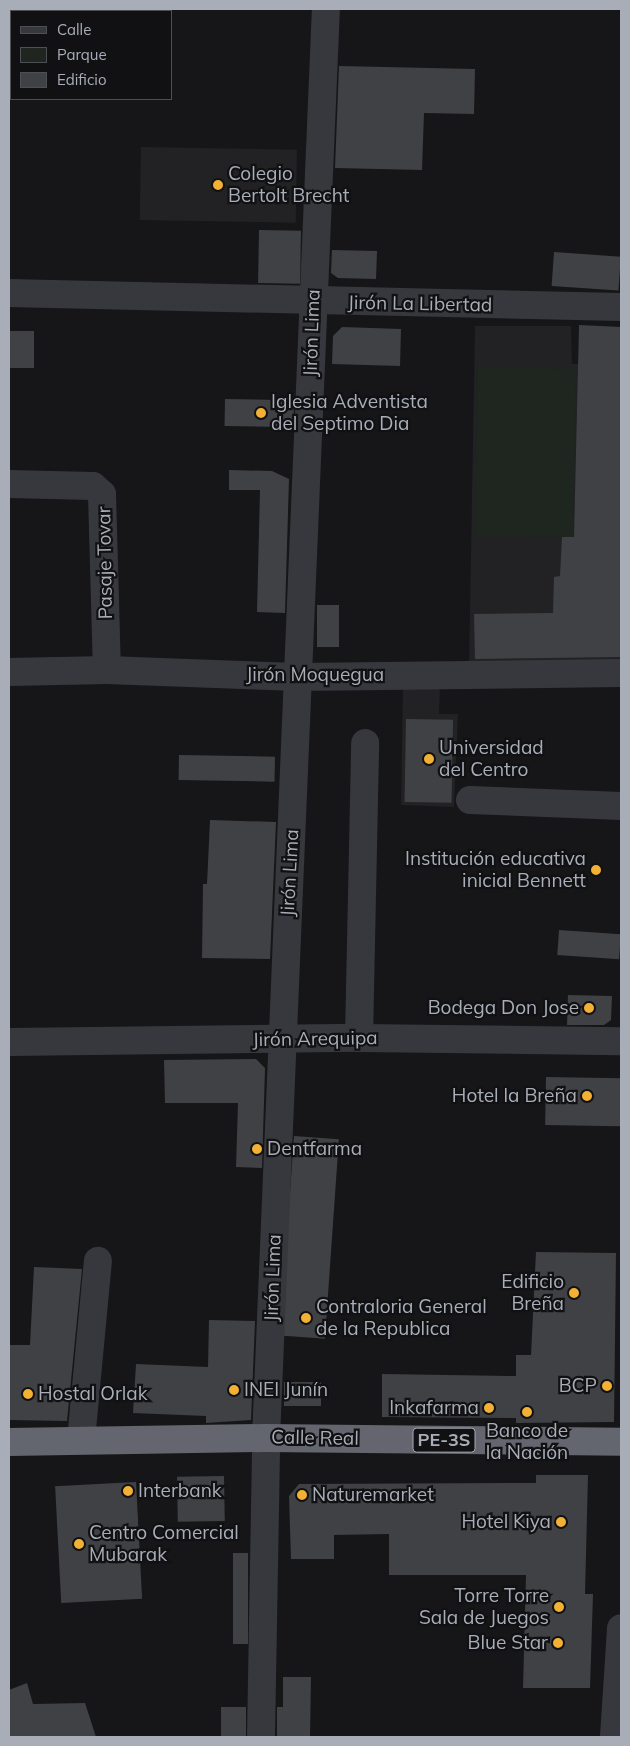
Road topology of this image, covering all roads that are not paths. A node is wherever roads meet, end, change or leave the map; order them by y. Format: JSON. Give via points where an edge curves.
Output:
{"nodes":[{"id":1,"x":326,"y":9,"type":"edge"},
{"id":2,"x":9,"y":293,"type":"edge"},
{"id":3,"x":313,"y":302,"type":"junction"},
{"id":4,"x":621,"y":307,"type":"edge"},
{"id":5,"x":9,"y":484,"type":"edge"},
{"id":6,"x":107,"y":670,"type":"junction"},
{"id":7,"x":9,"y":672,"type":"edge"},
{"id":8,"x":621,"y":673,"type":"edge"},
{"id":9,"x":298,"y":677,"type":"junction"},
{"id":10,"x":365,"y":743,"type":"dead end"},
{"id":11,"x":470,"y":800,"type":"dead end"},
{"id":12,"x":621,"y":806,"type":"edge"},
{"id":13,"x":359,"y":1038,"type":"junction"},
{"id":14,"x":282,"y":1040,"type":"junction"},
{"id":15,"x":621,"y":1041,"type":"edge"},
{"id":16,"x":9,"y":1042,"type":"edge"},
{"id":17,"x":98,"y":1261,"type":"dead end"},
{"id":18,"x":266,"y":1438,"type":"junction"},
{"id":19,"x":81,"y":1440,"type":"junction"},
{"id":20,"x":9,"y":1442,"type":"edge"},
{"id":21,"x":621,"y":1442,"type":"edge"},
{"id":22,"x":621,"y":1628,"type":"edge"},
{"id":23,"x":260,"y":1737,"type":"edge"},
{"id":24,"x":614,"y":1737,"type":"edge"}],
"edges":[{"from":1,"to":3,"type":"street","name":"Jirón Lima"},
{"from":2,"to":3,"type":"street","name":"Jirón La Libertad"},
{"from":3,"to":4,"type":"street","name":"Jirón La Libertad"},
{"from":3,"to":9,"type":"street","name":"Jirón Lima"},
{"from":5,"to":6,"type":"street","name":"Pasaje Tovar","via":[[93,486],[102,494]]},
{"from":6,"to":7,"type":"street","name":"Jirón Moquegua"},
{"from":6,"to":9,"type":"street","name":"Jirón Moquegua"},
{"from":8,"to":9,"type":"street","name":"Jirón Moquegua"},
{"from":9,"to":14,"type":"street","name":"Jirón Lima"},
{"from":10,"to":13,"type":"street"},
{"from":11,"to":12,"type":"street"},
{"from":13,"to":14,"type":"street","name":"Jirón Arequipa"},
{"from":13,"to":15,"type":"street","name":"Jirón Arequipa"},
{"from":14,"to":16,"type":"street","name":"Jirón Arequipa"},
{"from":14,"to":18,"type":"street","name":"Jirón Lima"},
{"from":17,"to":19,"type":"street"},
{"from":18,"to":19,"type":"highway","name":"Calle Real","number":"PE-3S"},
{"from":18,"to":21,"type":"highway","name":"Calle Real","number":"PE-3S"},
{"from":18,"to":23,"type":"street","name":"Jirón Lima"},
{"from":19,"to":20,"type":"highway","name":"Calle Real","number":"PE-3S"},
{"from":22,"to":24,"type":"street"}]}
